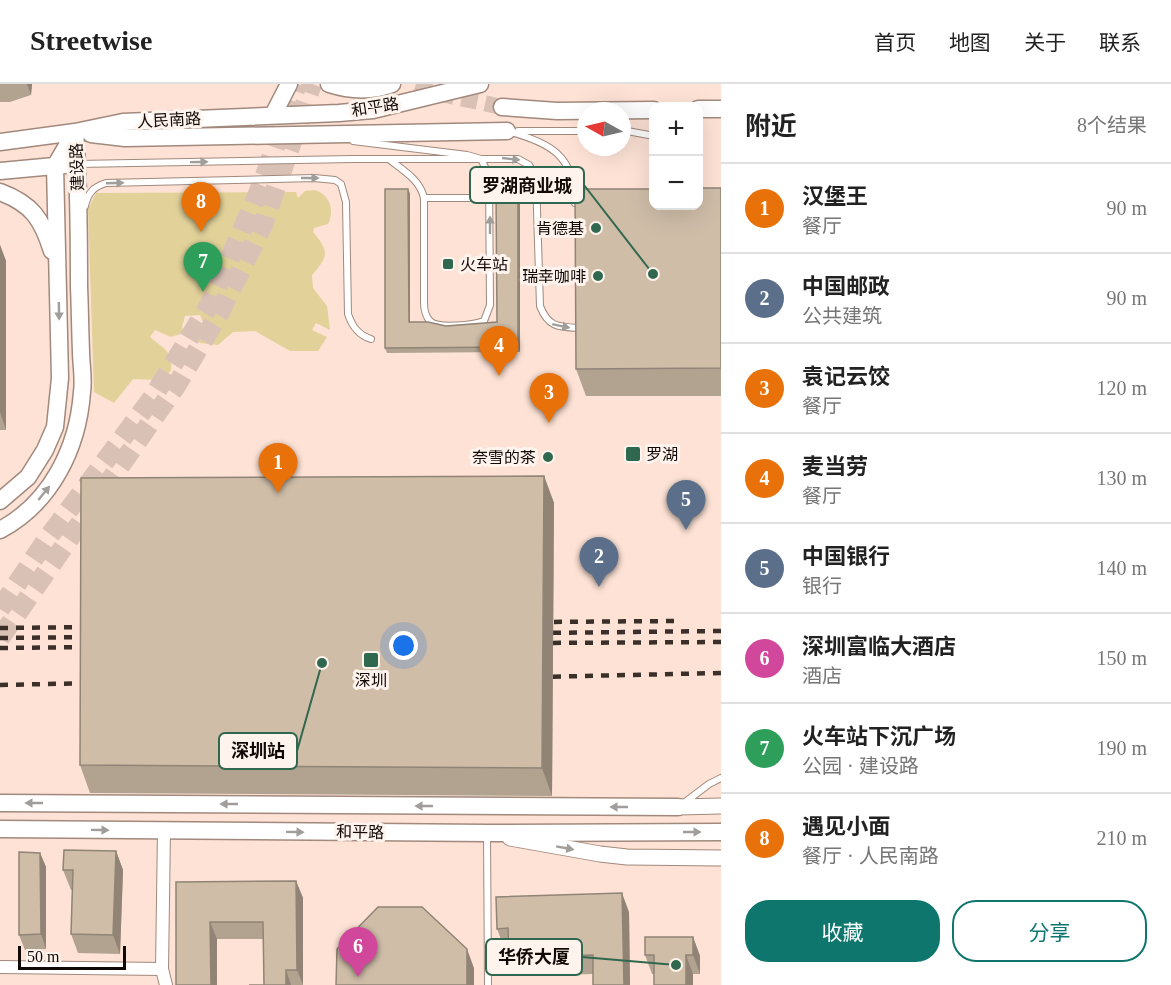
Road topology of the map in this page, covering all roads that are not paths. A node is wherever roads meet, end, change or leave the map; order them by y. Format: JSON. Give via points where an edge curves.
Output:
{"nodes":[{"id":1,"x":289,"y":84,"type":"edge"},
{"id":2,"x":329,"y":84,"type":"edge"},
{"id":3,"x":392,"y":84,"type":"edge"},
{"id":4,"x":480,"y":84,"type":"edge"},
{"id":5,"x":502,"y":107,"type":"tunnel mouth"},
{"id":6,"x":703,"y":109,"type":"edge"},
{"id":7,"x":721,"y":109,"type":"edge"},
{"id":8,"x":649,"y":110,"type":"edge"},
{"id":9,"x":703,"y":110,"type":"edge"},
{"id":10,"x":339,"y":113,"type":"joint"},
{"id":11,"x":273,"y":115,"type":"junction"},
{"id":12,"x":721,"y":119,"type":"edge"},
{"id":13,"x":577,"y":130,"type":"edge"},
{"id":14,"x":507,"y":131,"type":"junction"},
{"id":15,"x":75,"y":132,"type":"junction"},
{"id":16,"x":631,"y":132,"type":"edge"},
{"id":17,"x":305,"y":135,"type":"junction"},
{"id":18,"x":649,"y":135,"type":"edge"},
{"id":19,"x":0,"y":142,"type":"edge"},
{"id":20,"x":481,"y":159,"type":"junction"},
{"id":21,"x":390,"y":160,"type":"junction"},
{"id":22,"x":78,"y":164,"type":"junction"},
{"id":23,"x":55,"y":166,"type":"junction"},
{"id":24,"x":0,"y":171,"type":"edge"},
{"id":25,"x":0,"y":192,"type":"edge"},
{"id":26,"x":424,"y":198,"type":"junction"},
{"id":27,"x":490,"y":198,"type":"junction"},
{"id":28,"x":575,"y":208,"type":"edge"},
{"id":29,"x":58,"y":272,"type":"junction"},
{"id":30,"x":579,"y":328,"type":"edge"},
{"id":31,"x":371,"y":339,"type":"dead end"},
{"id":32,"x":83,"y":390,"type":"junction"},
{"id":33,"x":0,"y":501,"type":"edge"},
{"id":34,"x":0,"y":530,"type":"edge"},
{"id":35,"x":721,"y":778,"type":"edge"},
{"id":36,"x":0,"y":803,"type":"edge"},
{"id":37,"x":678,"y":807,"type":"junction"},
{"id":38,"x":721,"y":807,"type":"edge"},
{"id":39,"x":0,"y":829,"type":"edge"},
{"id":40,"x":164,"y":830,"type":"junction"},
{"id":41,"x":721,"y":832,"type":"edge"},
{"id":42,"x":487,"y":833,"type":"junction"},
{"id":43,"x":721,"y":858,"type":"edge"},
{"id":44,"x":0,"y":967,"type":"edge"},
{"id":45,"x":162,"y":969,"type":"junction"},
{"id":46,"x":166,"y":985,"type":"edge"},
{"id":47,"x":488,"y":985,"type":"edge"}],
"edges":[{"from":1,"to":11,"type":"main road"},
{"from":2,"to":3,"type":"main road","via":[[355,90]]},
{"from":4,"to":10,"type":"main road","name":"和平路","via":[[373,110]]},
{"from":5,"to":8,"type":"main road"},
{"from":6,"to":7,"type":"main road"},
{"from":9,"to":12,"type":"lane"},
{"from":10,"to":11,"type":"main road","name":"人民南路"},
{"from":11,"to":15,"type":"main road","name":"人民南路","via":[[123,122]]},
{"from":13,"to":14,"type":"lane"},
{"from":14,"to":17,"type":"main road"},
{"from":14,"to":28,"type":"lane","via":[[534,138],[559,154],[570,171]]},
{"from":15,"to":17,"type":"main road","via":[[125,138]]},
{"from":15,"to":19,"type":"main road","name":"人民南路"},
{"from":15,"to":22,"type":"main road","name":"建设路"},
{"from":15,"to":23,"type":"main road","name":"建设路"},
{"from":16,"to":18,"type":"lane"},
{"from":17,"to":20,"type":"lane"},
{"from":20,"to":21,"type":"lane"},
{"from":20,"to":27,"type":"lane","via":[[489,175]]},
{"from":20,"to":30,"type":"lane","one_way":true,"via":[[518,159],[534,170],[540,306],[552,324]]},
{"from":22,"to":21,"type":"lane","one_way":true},
{"from":21,"to":26,"type":"lane","via":[[416,181]]},
{"from":22,"to":23,"type":"main road"},
{"from":22,"to":32,"type":"main road","name":"建设路"},
{"from":23,"to":24,"type":"main road"},
{"from":23,"to":29,"type":"main road","name":"建设路"},
{"from":25,"to":29,"type":"main road","via":[[18,199],[36,215]]},
{"from":26,"to":27,"type":"lane"},
{"from":26,"to":27,"type":"lane","one_way":true,"via":[[425,311],[431,322],[437,324],[470,325],[484,321],[490,305]]},
{"from":29,"to":33,"type":"main road","name":"建设路","one_way":true,"via":[[60,378],[55,427],[28,477]]},
{"from":32,"to":31,"type":"lane","one_way":true,"via":[[85,207],[91,190],[106,183],[335,180],[341,184],[346,202],[348,314],[354,328]]},
{"from":34,"to":32,"type":"main road","name":"建设路","one_way":true,"via":[[22,516],[57,477],[74,437]]},
{"from":35,"to":37,"type":"lane"},
{"from":37,"to":36,"type":"main road","name":"和平路","one_way":true},
{"from":37,"to":38,"type":"street"},
{"from":39,"to":40,"type":"main road","name":"和平路","one_way":true},
{"from":40,"to":42,"type":"main road","name":"和平路","one_way":true},
{"from":40,"to":45,"type":"street"},
{"from":42,"to":41,"type":"main road","name":"和平路","one_way":true},
{"from":42,"to":43,"type":"street","one_way":true,"via":[[609,855]]},
{"from":42,"to":47,"type":"lane"},
{"from":44,"to":45,"type":"street"},
{"from":45,"to":46,"type":"street"}]}
